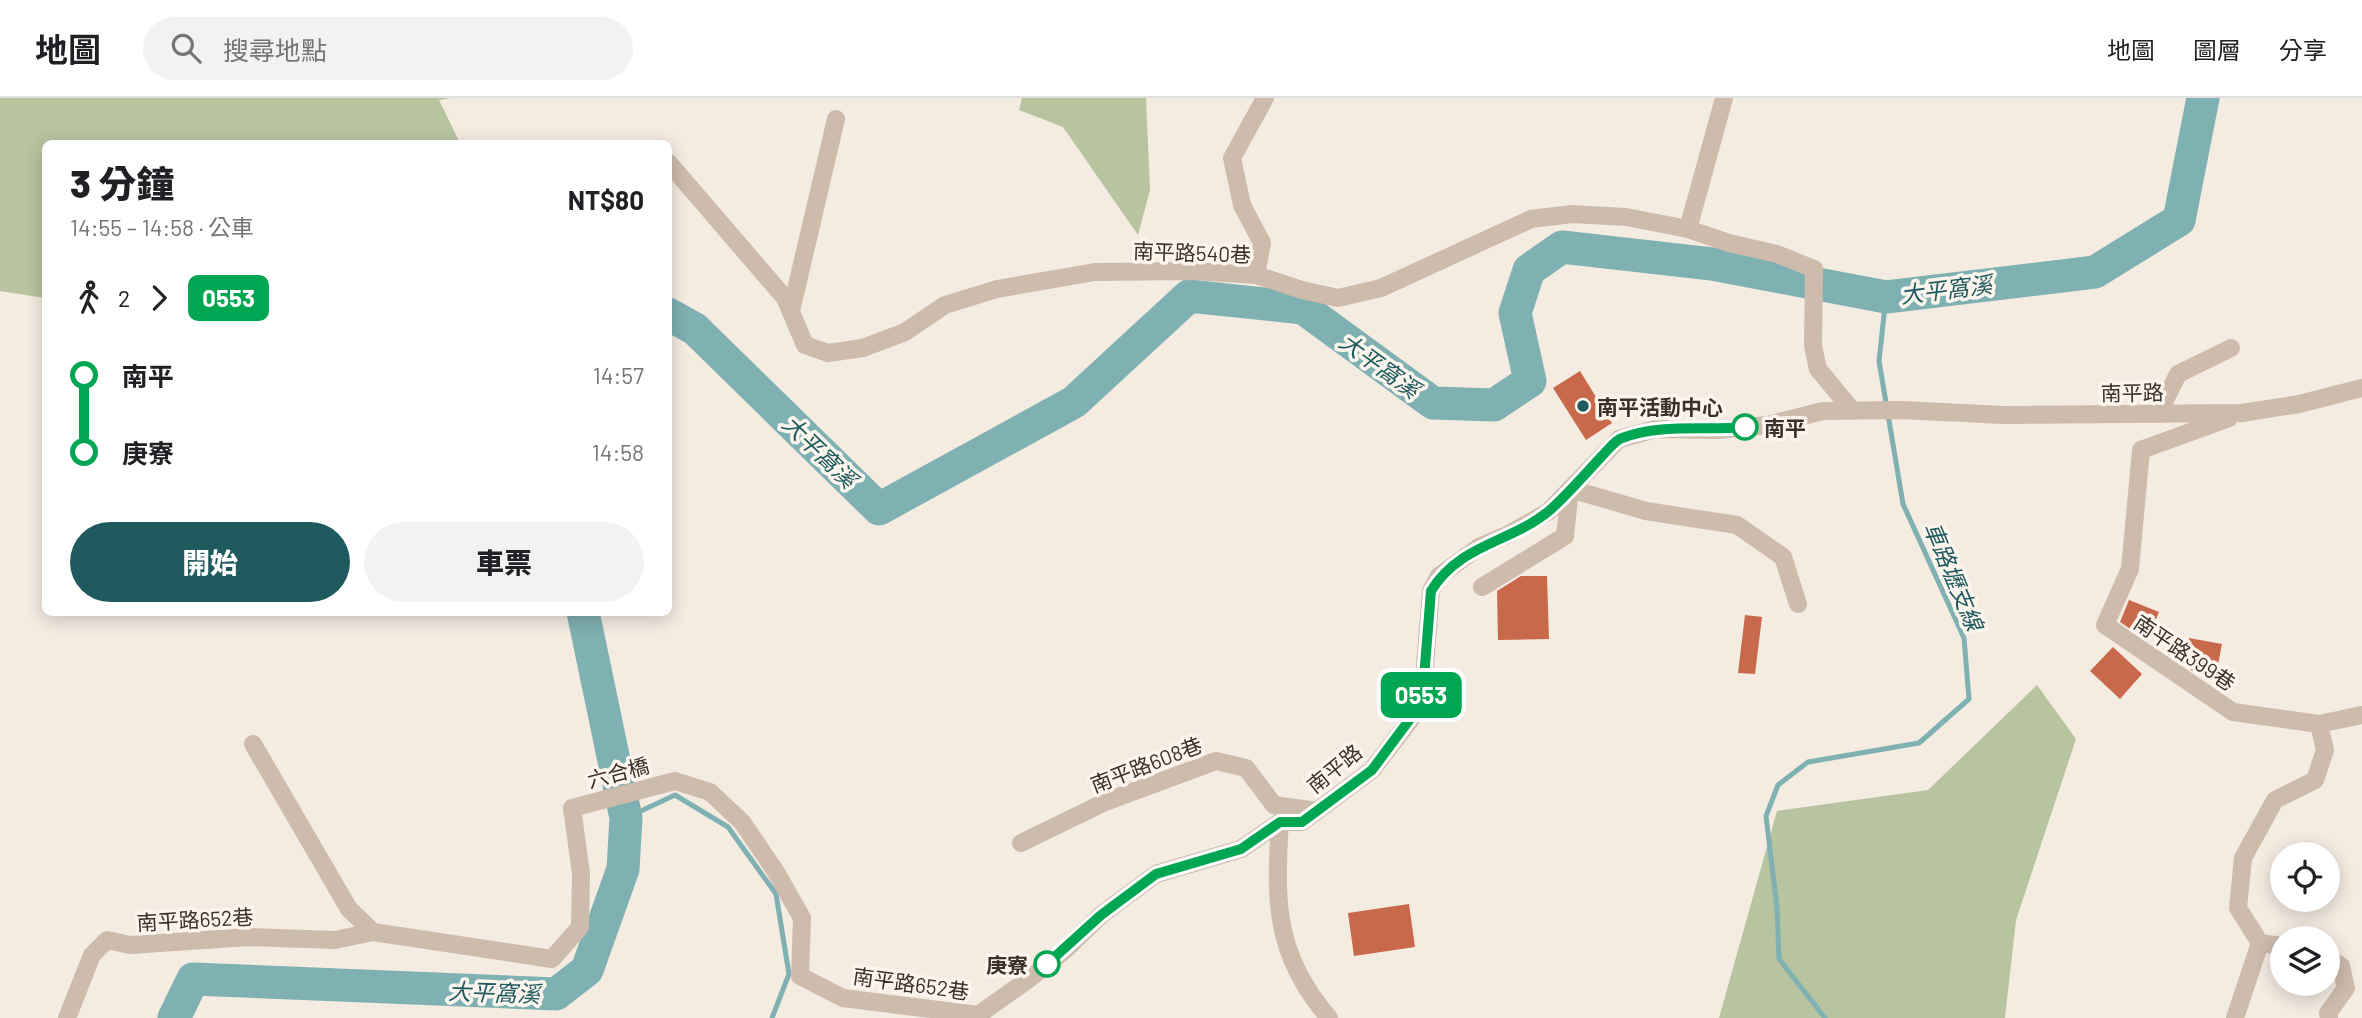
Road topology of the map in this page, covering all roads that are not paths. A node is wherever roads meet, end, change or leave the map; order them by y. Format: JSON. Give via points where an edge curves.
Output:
{"nodes":[{"id":1,"x":1265,"y":98,"type":"edge"},
{"id":2,"x":1724,"y":98,"type":"edge"},
{"id":3,"x":836,"y":119,"type":"dead end"},
{"id":4,"x":672,"y":167,"type":"edge"},
{"id":5,"x":1688,"y":229,"type":"junction"},
{"id":6,"x":1256,"y":275,"type":"junction"},
{"id":7,"x":791,"y":311,"type":"junction"},
{"id":8,"x":2231,"y":348,"type":"dead end"},
{"id":9,"x":2362,"y":388,"type":"edge"},
{"id":10,"x":1852,"y":410,"type":"junction"},
{"id":11,"x":2242,"y":413,"type":"junction"},
{"id":12,"x":2158,"y":414,"type":"junction"},
{"id":13,"x":1570,"y":489,"type":"junction"},
{"id":14,"x":1482,"y":587,"type":"dead end"},
{"id":15,"x":1798,"y":604,"type":"dead end"},
{"id":16,"x":2362,"y":715,"type":"edge"},
{"id":17,"x":2319,"y":724,"type":"junction"},
{"id":18,"x":253,"y":744,"type":"dead end"},
{"id":19,"x":675,"y":781,"type":"joint"},
{"id":20,"x":572,"y":808,"type":"joint"},
{"id":21,"x":1317,"y":811,"type":"junction"},
{"id":22,"x":1280,"y":822,"type":"junction"},
{"id":23,"x":1021,"y":843,"type":"dead end"},
{"id":24,"x":373,"y":932,"type":"junction"},
{"id":25,"x":2260,"y":943,"type":"junction"},
{"id":26,"x":2270,"y":944,"type":"edge"},
{"id":27,"x":2340,"y":965,"type":"edge"},
{"id":28,"x":974,"y":1016,"type":"edge"},
{"id":29,"x":67,"y":1018,"type":"edge"},
{"id":30,"x":1329,"y":1018,"type":"edge"},
{"id":31,"x":2235,"y":1018,"type":"edge"},
{"id":32,"x":2329,"y":1018,"type":"edge"}],
"edges":[{"from":1,"to":6,"type":"street","via":[[1232,158],[1242,205],[1262,243]]},
{"from":2,"to":5,"type":"street"},
{"from":3,"to":7,"type":"street"},
{"from":4,"to":7,"type":"street","name":"南平路540巷","via":[[785,298]]},
{"from":5,"to":6,"type":"street","name":"南平路540巷","via":[[1626,217],[1572,214],[1531,219],[1381,288],[1338,298]]},
{"from":5,"to":10,"type":"street","name":"南平路540巷","via":[[1814,269],[1812,346],[1818,369]]},
{"from":6,"to":7,"type":"street","name":"南平路540巷","via":[[1095,272],[997,289],[945,305],[905,332],[863,348],[828,354],[805,345]]},
{"from":8,"to":12,"type":"street","via":[[2178,374]]},
{"from":9,"to":11,"type":"street","name":"南平路"},
{"from":10,"to":12,"type":"street","name":"南平路"},
{"from":10,"to":13,"type":"street","name":"南平路","via":[[1718,430],[1656,429],[1619,439]]},
{"from":11,"to":12,"type":"street","name":"南平路"},
{"from":11,"to":17,"type":"street","name":"南平路399巷","via":[[2141,450],[2130,569],[2105,625],[2233,712]]},
{"from":13,"to":14,"type":"street","via":[[1565,536]]},
{"from":13,"to":15,"type":"street","via":[[1646,511],[1737,525],[1783,557]]},
{"from":13,"to":21,"type":"street","name":"南平路","via":[[1548,512],[1479,547],[1440,576],[1431,591],[1423,690],[1410,719],[1372,770]]},
{"from":16,"to":17,"type":"street","name":"南平路399巷"},
{"from":17,"to":25,"type":"street","via":[[2325,750],[2315,780],[2275,800],[2243,858],[2238,908]]},
{"from":18,"to":24,"type":"street","via":[[349,909]]},
{"from":19,"to":20,"type":"street","name":"六合橋"},
{"from":19,"to":28,"type":"street","name":"南平路652巷","via":[[710,792],[742,822],[776,872],[802,918],[800,975],[843,998]]},
{"from":20,"to":24,"type":"street","name":"南平路652巷","via":[[581,873],[580,928],[552,959]]},
{"from":21,"to":22,"type":"street","name":"南平路","via":[[1302,822]]},
{"from":21,"to":23,"type":"street","name":"南平路608巷","via":[[1274,805],[1246,768],[1216,761],[1105,802]]},
{"from":22,"to":28,"type":"street","name":"南平路","via":[[1241,849],[1156,874],[1029,979]]},
{"from":22,"to":30,"type":"street","via":[[1276,882],[1281,930],[1291,959]]},
{"from":24,"to":29,"type":"street","name":"南平路652巷","via":[[335,940],[249,937],[130,945],[107,940],[92,955]]},
{"from":25,"to":26,"type":"street"},
{"from":25,"to":31,"type":"street"},
{"from":27,"to":32,"type":"street","via":[[2346,988]]}]}
